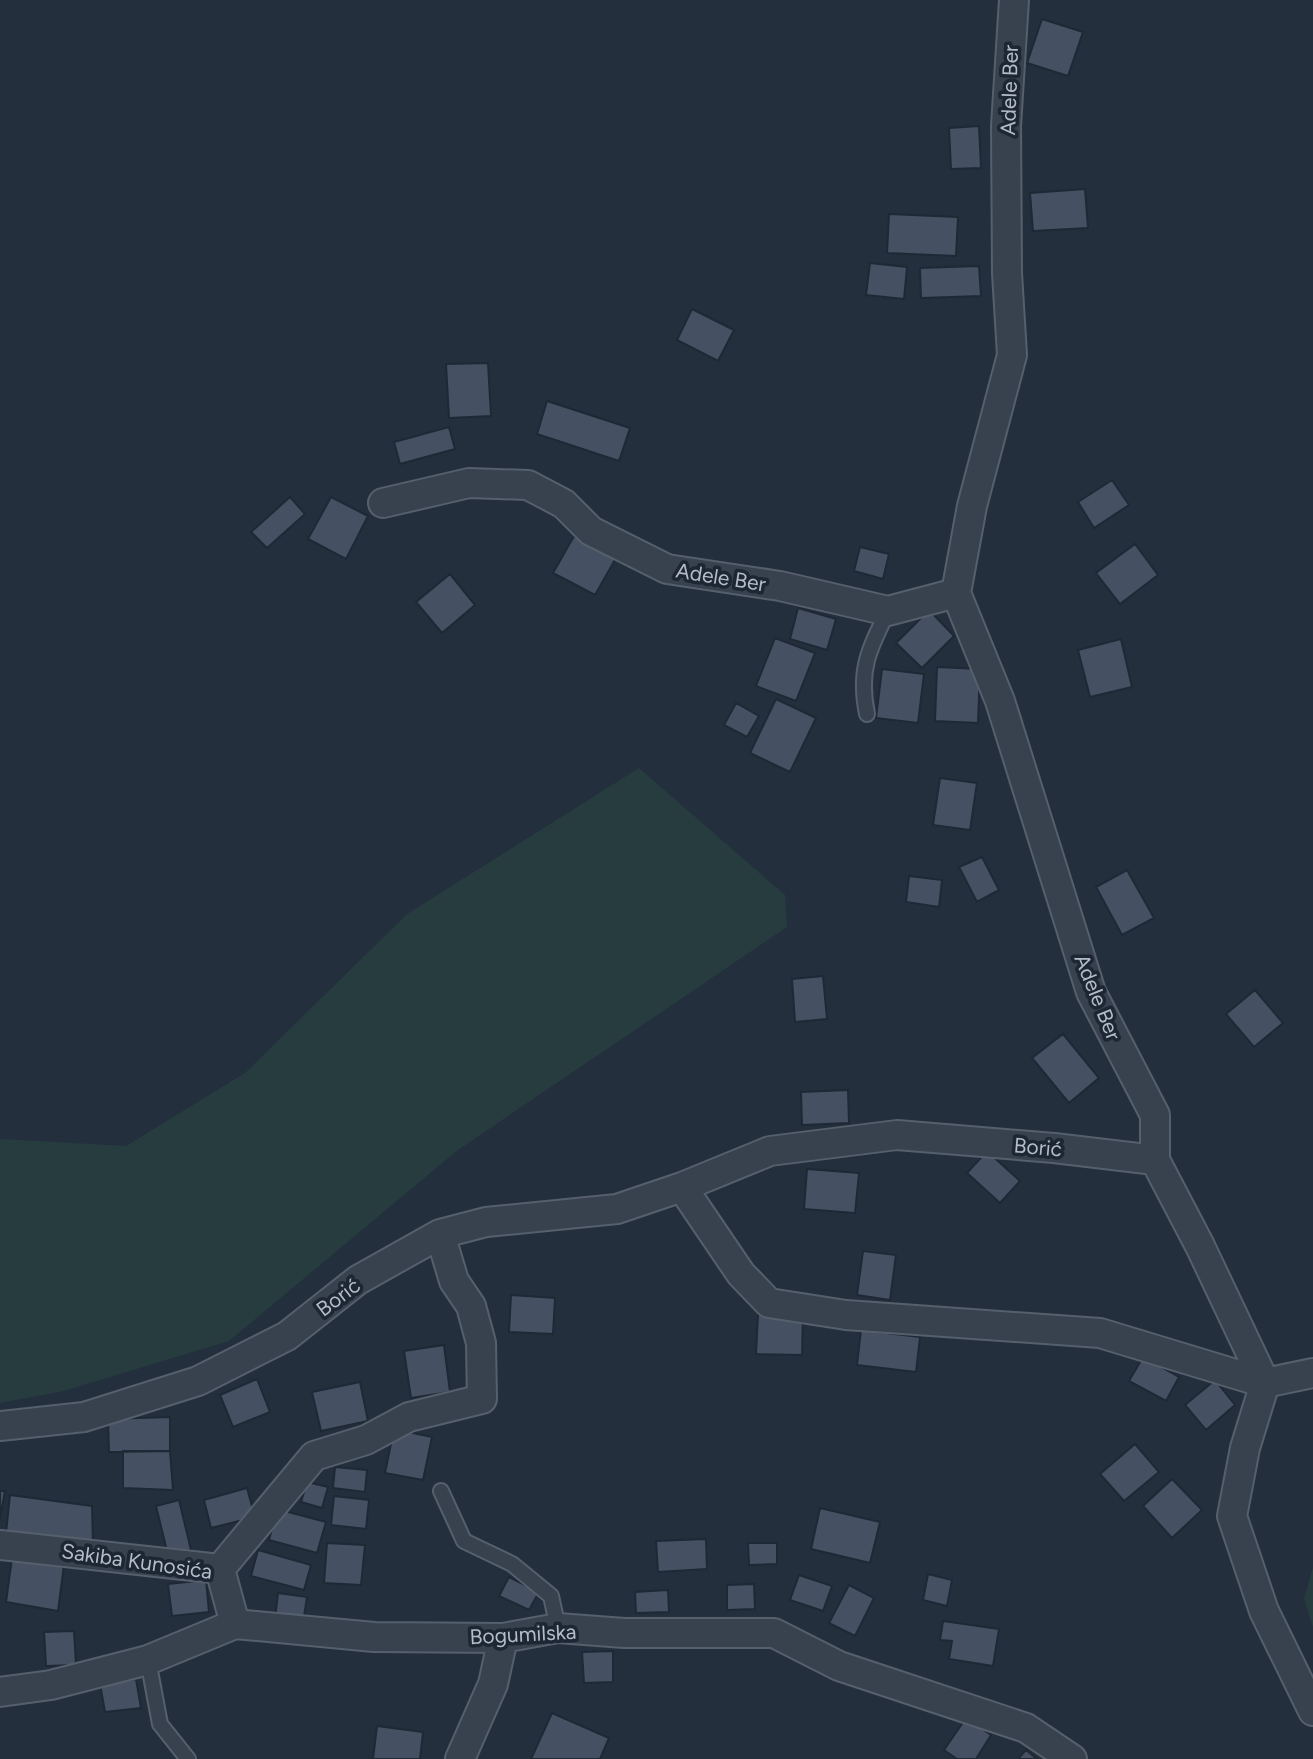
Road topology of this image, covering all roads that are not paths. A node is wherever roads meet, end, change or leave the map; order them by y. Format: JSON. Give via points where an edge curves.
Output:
{"nodes":[{"id":1,"x":1014,"y":0,"type":"edge"},
{"id":2,"x":383,"y":503,"type":"dead end"},
{"id":3,"x":956,"y":593,"type":"junction"},
{"id":4,"x":888,"y":611,"type":"junction"},
{"id":5,"x":867,"y":714,"type":"dead end"},
{"id":6,"x":1154,"y":1160,"type":"junction"},
{"id":7,"x":682,"y":1187,"type":"junction"},
{"id":8,"x":440,"y":1234,"type":"junction"},
{"id":9,"x":1313,"y":1373,"type":"edge"},
{"id":10,"x":1265,"y":1383,"type":"junction"},
{"id":11,"x":0,"y":1426,"type":"edge"},
{"id":12,"x":441,"y":1491,"type":"dead end"},
{"id":13,"x":0,"y":1545,"type":"edge"},
{"id":14,"x":220,"y":1569,"type":"junction"},
{"id":15,"x":235,"y":1624,"type":"junction"},
{"id":16,"x":558,"y":1628,"type":"junction"},
{"id":17,"x":503,"y":1638,"type":"junction"},
{"id":18,"x":148,"y":1660,"type":"junction"},
{"id":19,"x":0,"y":1692,"type":"edge"},
{"id":20,"x":1313,"y":1711,"type":"edge"},
{"id":21,"x":188,"y":1759,"type":"edge"},
{"id":22,"x":460,"y":1759,"type":"edge"},
{"id":23,"x":1072,"y":1759,"type":"edge"}],
"edges":[{"from":1,"to":3,"type":"street","name":"Adele Ber","via":[[1006,125],[1012,355],[972,506]]},
{"from":2,"to":4,"type":"street","name":"Adele Ber","via":[[469,483],[528,485],[564,504],[591,531],[667,569],[780,586]]},
{"from":3,"to":4,"type":"street","name":"Adele Ber"},
{"from":3,"to":6,"type":"street","name":"Adele Ber","via":[[1000,701],[1091,992],[1155,1115]]},
{"from":4,"to":5,"type":"lane","via":[[865,655]]},
{"from":6,"to":7,"type":"street","name":"Borić","via":[[897,1135],[770,1151]]},
{"from":6,"to":10,"type":"street"},
{"from":7,"to":8,"type":"street","name":"Borić","via":[[617,1209],[486,1222]]},
{"from":7,"to":10,"type":"street","via":[[741,1275],[769,1303],[846,1315],[1100,1333]]},
{"from":8,"to":11,"type":"street","name":"Borić","via":[[358,1280],[287,1336],[198,1381],[84,1417]]},
{"from":8,"to":14,"type":"street","via":[[454,1281],[471,1306],[481,1343],[482,1399],[409,1417],[366,1440],[314,1456]]},
{"from":9,"to":10,"type":"street"},
{"from":10,"to":20,"type":"street","via":[[1245,1448],[1233,1516],[1264,1611]]},
{"from":12,"to":16,"type":"lane","via":[[464,1541],[512,1564],[551,1595]]},
{"from":13,"to":14,"type":"street","name":"Sakiba Kunosića"},
{"from":14,"to":15,"type":"street","name":"Sakiba Kunosića"},
{"from":15,"to":17,"type":"street","name":"Bogumilska","via":[[374,1637]]},
{"from":15,"to":18,"type":"street","name":"Bogumilska"},
{"from":16,"to":17,"type":"street","name":"Bogumilska"},
{"from":16,"to":23,"type":"street","name":"Bogumilska","via":[[774,1633],[839,1666],[1026,1728]]},
{"from":17,"to":22,"type":"street","via":[[493,1684]]},
{"from":18,"to":19,"type":"street","name":"Bogumilska","via":[[51,1685]]},
{"from":18,"to":21,"type":"lane","via":[[160,1724]]}]}
